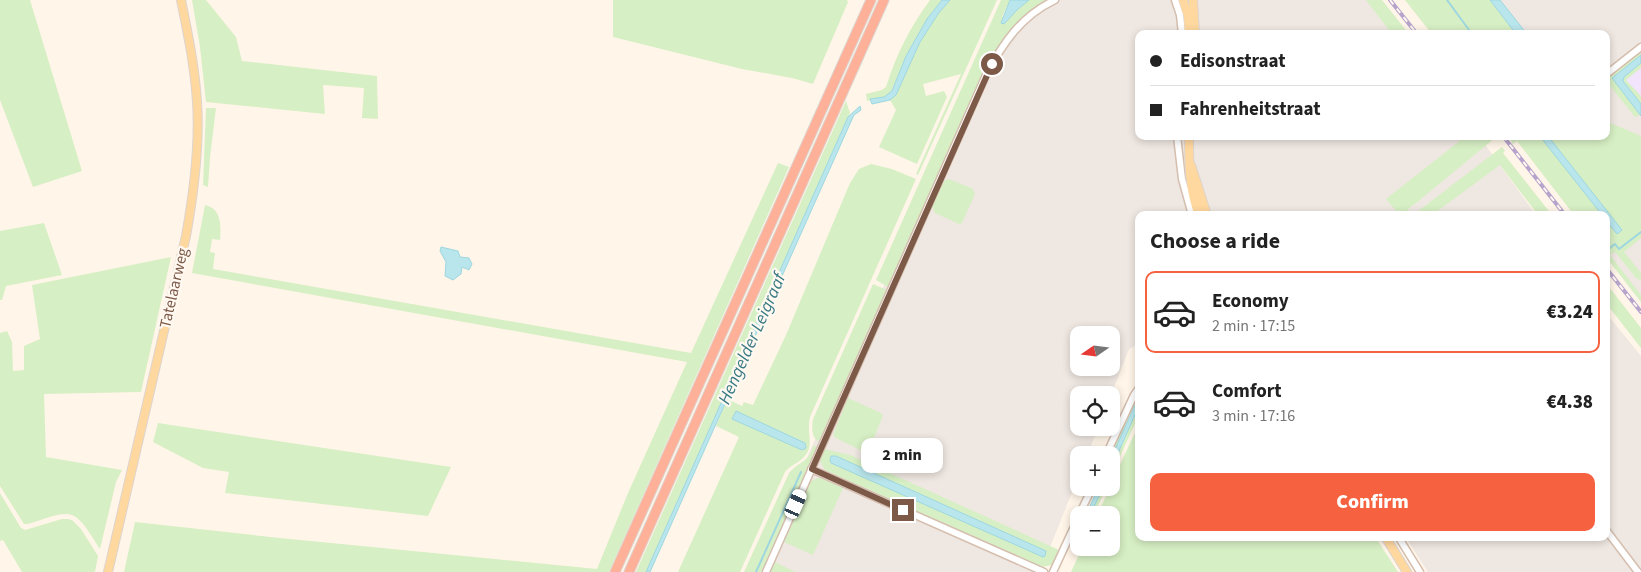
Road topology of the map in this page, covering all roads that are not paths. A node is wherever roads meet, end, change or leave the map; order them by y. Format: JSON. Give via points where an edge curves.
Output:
{"nodes":[{"id":1,"x":181,"y":0,"type":"edge"},
{"id":2,"x":870,"y":0,"type":"edge"},
{"id":3,"x":884,"y":0,"type":"edge"},
{"id":4,"x":1055,"y":0,"type":"edge"},
{"id":5,"x":1175,"y":0,"type":"edge"},
{"id":6,"x":1183,"y":0,"type":"edge"},
{"id":7,"x":1193,"y":0,"type":"edge"},
{"id":8,"x":1182,"y":30,"type":"edge"},
{"id":9,"x":1189,"y":30,"type":"edge"},
{"id":10,"x":1195,"y":30,"type":"edge"},
{"id":11,"x":1641,"y":47,"type":"edge"},
{"id":12,"x":1610,"y":71,"type":"edge"},
{"id":13,"x":1177,"y":140,"type":"edge"},
{"id":14,"x":1189,"y":140,"type":"edge"},
{"id":15,"x":1190,"y":162,"type":"junction"},
{"id":16,"x":1191,"y":211,"type":"edge"},
{"id":17,"x":1198,"y":211,"type":"edge"},
{"id":18,"x":1206,"y":211,"type":"edge"},
{"id":19,"x":1135,"y":394,"type":"edge"},
{"id":20,"x":1110,"y":446,"type":"edge"},
{"id":21,"x":812,"y":469,"type":"junction"},
{"id":22,"x":1070,"y":535,"type":"edge"},
{"id":23,"x":1610,"y":535,"type":"edge"},
{"id":24,"x":1388,"y":541,"type":"edge"},
{"id":25,"x":1392,"y":541,"type":"edge"},
{"id":26,"x":1401,"y":541,"type":"edge"},
{"id":27,"x":108,"y":572,"type":"edge"},
{"id":28,"x":615,"y":572,"type":"edge"},
{"id":29,"x":629,"y":572,"type":"edge"},
{"id":30,"x":766,"y":572,"type":"edge"},
{"id":31,"x":1044,"y":572,"type":"edge"},
{"id":32,"x":1053,"y":572,"type":"edge"},
{"id":33,"x":1407,"y":572,"type":"edge"},
{"id":34,"x":1411,"y":572,"type":"edge"},
{"id":35,"x":1420,"y":572,"type":"edge"},
{"id":36,"x":1638,"y":572,"type":"edge"}],
"edges":[{"from":1,"to":27,"type":"main road","name":"Tatelaarweg","via":[[197,102],[194,195]]},
{"from":2,"to":28,"type":"highway"},
{"from":3,"to":29,"type":"highway"},
{"from":4,"to":21,"type":"street","via":[[1032,14],[1007,38],[986,75]]},
{"from":5,"to":8,"type":"street"},
{"from":6,"to":9,"type":"main road"},
{"from":7,"to":10,"type":"main road"},
{"from":11,"to":12,"type":"street"},
{"from":13,"to":16,"type":"street","via":[[1182,179]]},
{"from":14,"to":15,"type":"main road"},
{"from":15,"to":17,"type":"main road","via":[[1189,177]]},
{"from":15,"to":18,"type":"main road"},
{"from":19,"to":20,"type":"street"},
{"from":21,"to":30,"type":"street"},
{"from":21,"to":31,"type":"street"},
{"from":22,"to":32,"type":"street"},
{"from":23,"to":36,"type":"street"},
{"from":24,"to":33,"type":"main road"},
{"from":25,"to":34,"type":"main road"},
{"from":26,"to":35,"type":"street"}]}
